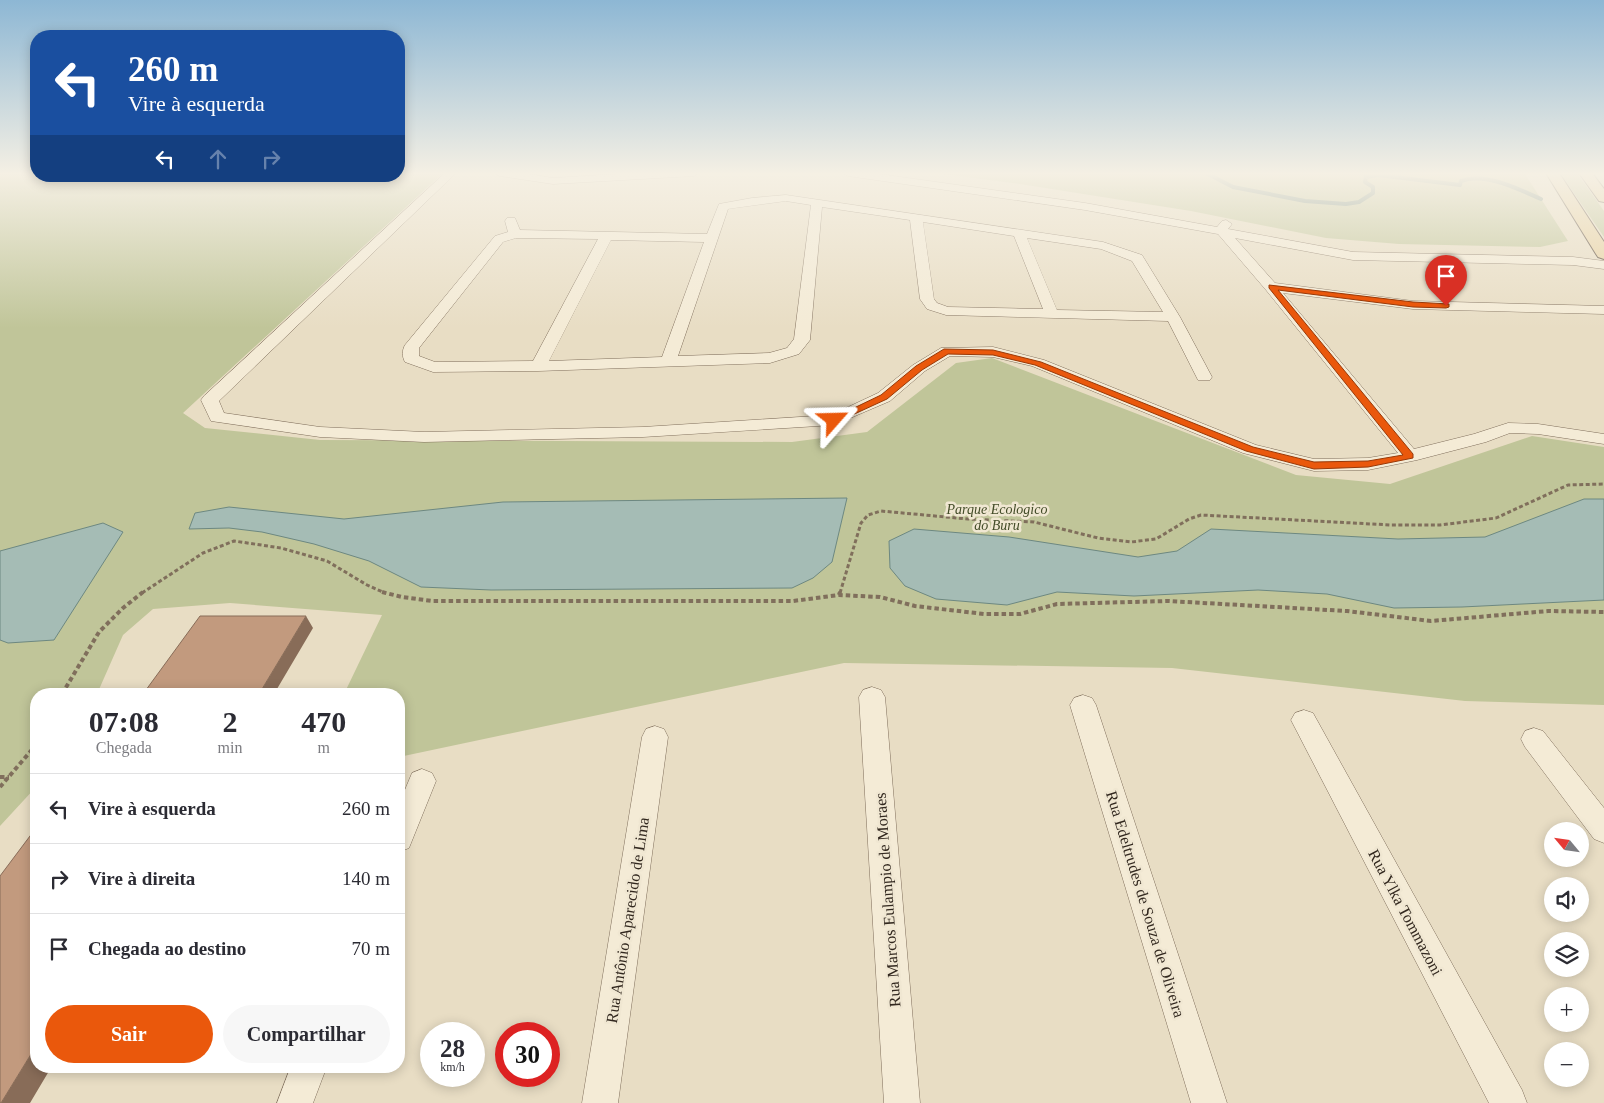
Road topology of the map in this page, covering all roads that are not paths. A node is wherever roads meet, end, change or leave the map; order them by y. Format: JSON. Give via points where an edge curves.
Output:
{"nodes":[{"id":1,"x":397,"y":224,"type":"edge"},
{"id":2,"x":717,"y":224,"type":"edge"},
{"id":3,"x":815,"y":224,"type":"edge"},
{"id":4,"x":917,"y":224,"type":"edge"},
{"id":5,"x":960,"y":224,"type":"edge"},
{"id":6,"x":1206,"y":224,"type":"edge"},
{"id":7,"x":1211,"y":224,"type":"edge"},
{"id":8,"x":1583,"y":224,"type":"edge"},
{"id":9,"x":1224,"y":227,"type":"junction"},
{"id":10,"x":1019,"y":233,"type":"junction"},
{"id":11,"x":607,"y":236,"type":"junction"},
{"id":12,"x":712,"y":238,"type":"junction"},
{"id":13,"x":1603,"y":257,"type":"edge"},
{"id":14,"x":1271,"y":287,"type":"junction"},
{"id":15,"x":1604,"y":310,"type":"edge"},
{"id":16,"x":1052,"y":314,"type":"junction"},
{"id":17,"x":1173,"y":317,"type":"junction"},
{"id":18,"x":668,"y":362,"type":"junction"},
{"id":19,"x":538,"y":366,"type":"junction"},
{"id":20,"x":1204,"y":377,"type":"dead end"},
{"id":21,"x":1604,"y":439,"type":"edge"},
{"id":22,"x":1410,"y":456,"type":"junction"},
{"id":23,"x":872,"y":697,"type":"dead end"},
{"id":24,"x":1083,"y":705,"type":"dead end"},
{"id":25,"x":1304,"y":720,"type":"dead end"},
{"id":26,"x":655,"y":737,"type":"dead end"},
{"id":27,"x":1534,"y":739,"type":"dead end"},
{"id":28,"x":422,"y":782,"type":"dead end"},
{"id":29,"x":405,"y":825,"type":"edge"},
{"id":30,"x":1604,"y":830,"type":"edge"},
{"id":31,"x":306,"y":1073,"type":"edge"},
{"id":32,"x":295,"y":1103,"type":"edge"},
{"id":33,"x":600,"y":1103,"type":"edge"},
{"id":34,"x":902,"y":1103,"type":"edge"},
{"id":35,"x":1209,"y":1103,"type":"edge"},
{"id":36,"x":1509,"y":1103,"type":"edge"}],
"edges":[{"from":1,"to":22,"type":"street","via":[[210,400],[217,417],[320,432],[424,438],[643,432],[834,420],[884,397],[919,368],[947,351],[993,352],[1038,363],[1250,449],[1314,466],[1368,464]]},
{"from":2,"to":12,"type":"street"},
{"from":3,"to":18,"type":"street","via":[[802,340],[793,351],[770,358]]},
{"from":4,"to":16,"type":"street","via":[[927,299],[932,306],[946,311]]},
{"from":5,"to":10,"type":"street"},
{"from":6,"to":9,"type":"street"},
{"from":7,"to":9,"type":"street"},
{"from":8,"to":13,"type":"main road"},
{"from":9,"to":13,"type":"street","via":[[1306,249],[1353,256],[1573,261]]},
{"from":9,"to":14,"type":"street"},
{"from":10,"to":16,"type":"street"},
{"from":10,"to":17,"type":"street","via":[[1104,246],[1138,258]]},
{"from":11,"to":12,"type":"street"},
{"from":11,"to":19,"type":"street"},
{"from":11,"to":19,"type":"street","via":[[513,227],[499,239],[411,348],[410,359],[433,367]]},
{"from":12,"to":18,"type":"street"},
{"from":14,"to":15,"type":"street","via":[[1413,305]]},
{"from":14,"to":22,"type":"street"},
{"from":16,"to":17,"type":"street"},
{"from":17,"to":20,"type":"street"},
{"from":18,"to":19,"type":"street"},
{"from":21,"to":22,"type":"street","via":[[1508,428]]},
{"from":23,"to":34,"type":"street","name":"Rua Marcos Eulampio de Moraes"},
{"from":24,"to":35,"type":"street","name":"Rua Edeltrudes de Souza de Oliveira"},
{"from":25,"to":36,"type":"street","name":"Rua Ylka Tommazoni"},
{"from":26,"to":33,"type":"street","name":"Rua Antônio Aparecido de Lima"},
{"from":27,"to":30,"type":"street"},
{"from":28,"to":29,"type":"street"},
{"from":31,"to":32,"type":"street"}]}
